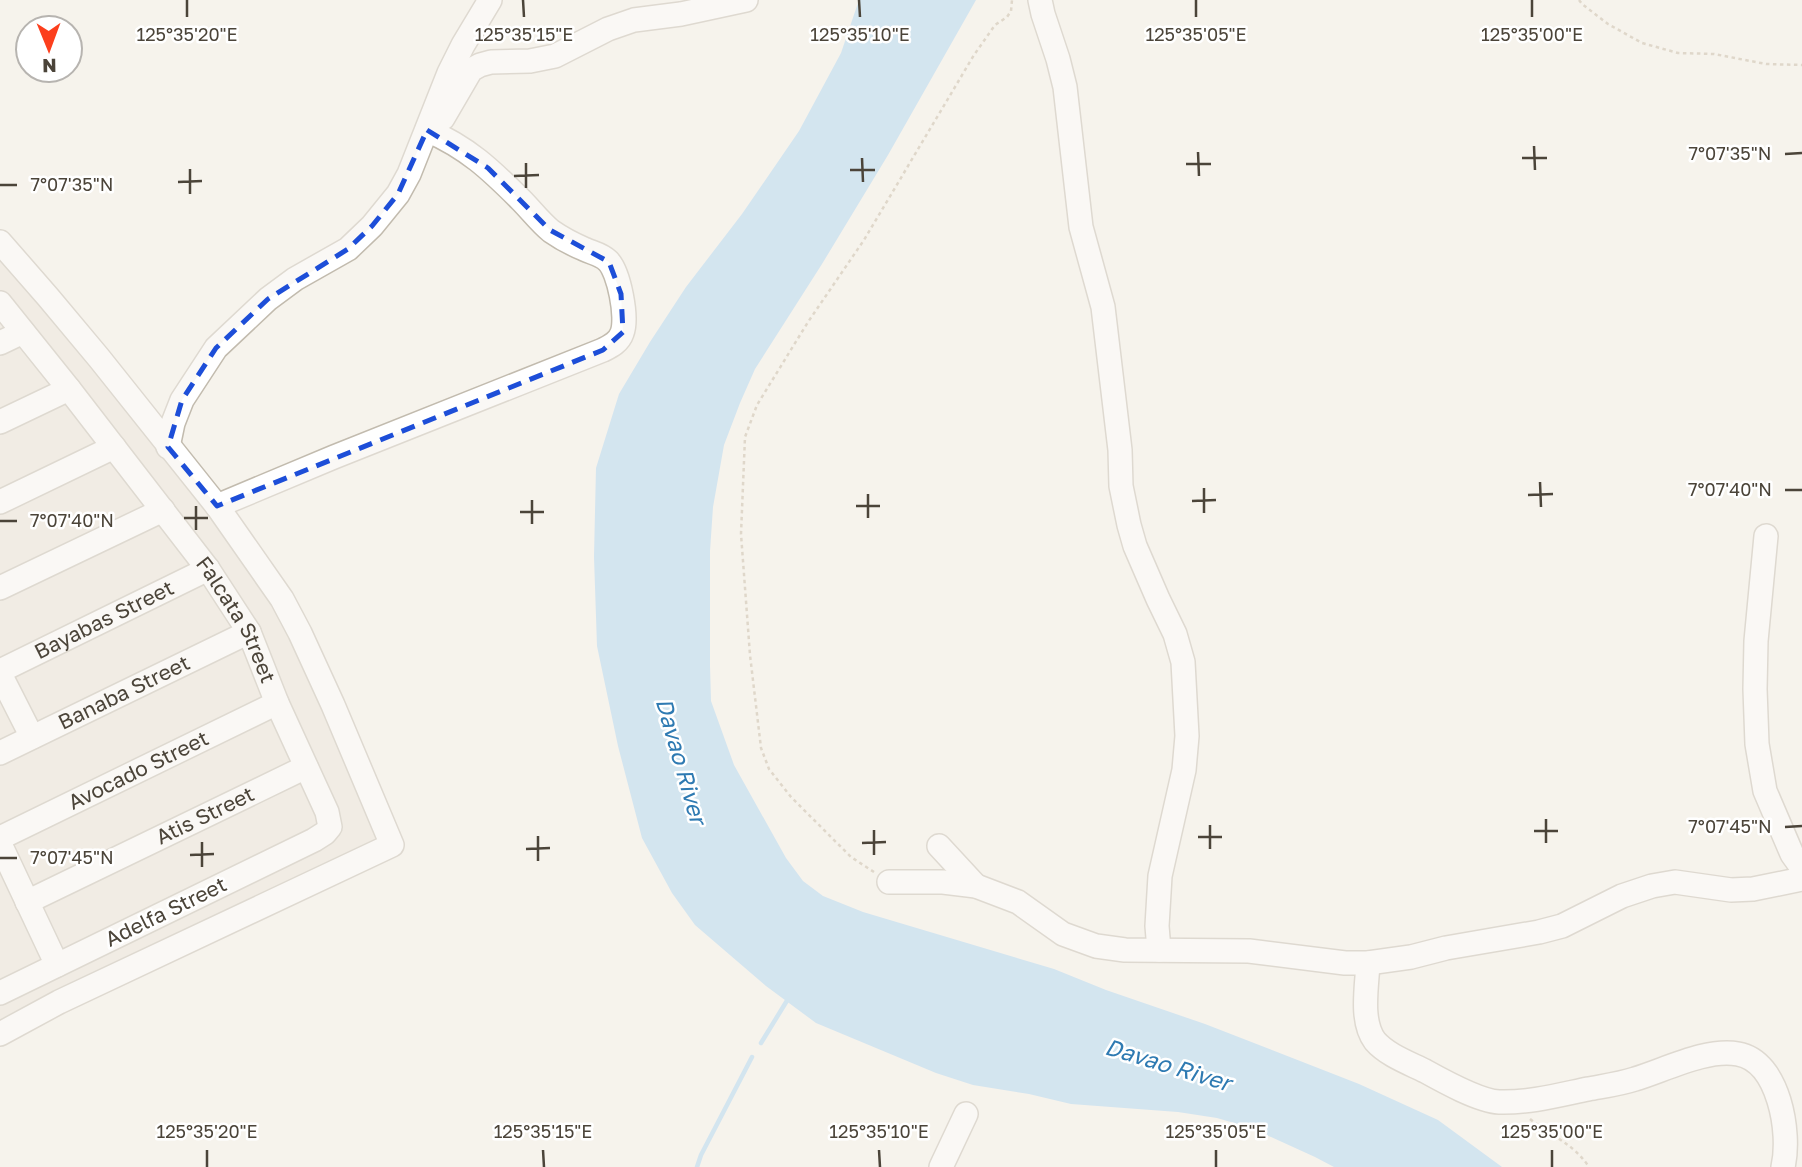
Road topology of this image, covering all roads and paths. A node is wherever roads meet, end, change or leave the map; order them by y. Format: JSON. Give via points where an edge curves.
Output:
{"nodes":[{"id":1,"x":490,"y":0,"type":"edge"},
{"id":2,"x":746,"y":0,"type":"edge"},
{"id":3,"x":1012,"y":0,"type":"edge"},
{"id":4,"x":1040,"y":0,"type":"edge"},
{"id":5,"x":1579,"y":0,"type":"edge"},
{"id":6,"x":1802,"y":65,"type":"edge"},
{"id":7,"x":427,"y":130,"type":"junction"},
{"id":8,"x":0,"y":242,"type":"edge"},
{"id":9,"x":0,"y":303,"type":"edge"},
{"id":10,"x":23,"y":332,"type":"junction"},
{"id":11,"x":0,"y":343,"type":"edge"},
{"id":12,"x":69,"y":389,"type":"junction"},
{"id":13,"x":0,"y":422,"type":"edge"},
{"id":14,"x":114,"y":447,"type":"junction"},
{"id":15,"x":169,"y":447,"type":"junction"},
{"id":16,"x":0,"y":502,"type":"edge"},
{"id":17,"x":217,"y":506,"type":"junction"},
{"id":18,"x":163,"y":510,"type":"junction"},
{"id":19,"x":1766,"y":536,"type":"dead end"},
{"id":20,"x":208,"y":569,"type":"junction"},
{"id":21,"x":0,"y":588,"type":"edge"},
{"id":22,"x":249,"y":632,"type":"junction"},
{"id":23,"x":0,"y":673,"type":"edge"},
{"id":24,"x":277,"y":703,"type":"junction"},
{"id":25,"x":32,"y":737,"type":"junction"},
{"id":26,"x":0,"y":753,"type":"edge"},
{"id":27,"x":306,"y":767,"type":"junction"},
{"id":28,"x":330,"y":827,"type":"joint"},
{"id":29,"x":0,"y":838,"type":"edge"},
{"id":30,"x":0,"y":844,"type":"edge"},
{"id":31,"x":939,"y":846,"type":"dead end"},
{"id":32,"x":1802,"y":868,"type":"edge"},
{"id":33,"x":1802,"y":879,"type":"edge"},
{"id":34,"x":889,"y":882,"type":"joint"},
{"id":35,"x":976,"y":886,"type":"junction"},
{"id":36,"x":27,"y":902,"type":"junction"},
{"id":37,"x":1159,"y":950,"type":"junction"},
{"id":38,"x":1368,"y":963,"type":"junction"},
{"id":39,"x":57,"y":965,"type":"junction"},
{"id":40,"x":2,"y":986,"type":"edge"},
{"id":41,"x":0,"y":1034,"type":"edge"},
{"id":42,"x":1517,"y":1101,"type":"junction"},
{"id":43,"x":967,"y":1114,"type":"dead end"},
{"id":44,"x":941,"y":1167,"type":"edge"},
{"id":45,"x":1589,"y":1167,"type":"edge"},
{"id":46,"x":1783,"y":1167,"type":"edge"}],
"edges":[{"from":1,"to":7,"type":"street","via":[[449,73]]},
{"from":2,"to":7,"type":"street","via":[[634,20],[555,56],[480,65],[471,71],[441,121]]},
{"from":3,"to":34,"type":"path","via":[[1011,11],[974,55],[864,240],[757,405],[745,437],[741,534],[761,748],[768,769],[791,797],[851,857]]},
{"from":4,"to":37,"type":"street","via":[[1065,87],[1081,227],[1103,307],[1129,525],[1183,662],[1187,736],[1160,876]]},
{"from":5,"to":6,"type":"path","via":[[1642,43],[1678,53]]},
{"from":7,"to":15,"type":"street","via":[[398,194],[372,226],[348,249],[268,299],[216,348],[182,400]]},
{"from":7,"to":17,"type":"street","via":[[450,140],[488,168],[550,230],[609,262],[621,294],[623,332],[603,351]]},
{"from":8,"to":15,"type":"street"},
{"from":9,"to":10,"type":"street","name":"Falcata Street"},
{"from":10,"to":11,"type":"street"},
{"from":10,"to":12,"type":"street","name":"Falcata Street"},
{"from":12,"to":13,"type":"street"},
{"from":12,"to":14,"type":"street","name":"Falcata Street"},
{"from":14,"to":16,"type":"street"},
{"from":14,"to":18,"type":"street","name":"Falcata Street"},
{"from":15,"to":17,"type":"street"},
{"from":17,"to":41,"type":"street","via":[[282,599],[300,633],[392,845]]},
{"from":18,"to":20,"type":"street","name":"Falcata Street"},
{"from":18,"to":21,"type":"street"},
{"from":19,"to":32,"type":"street","via":[[1756,641],[1757,744],[1765,791]]},
{"from":20,"to":22,"type":"street","name":"Falcata Street"},
{"from":20,"to":23,"type":"street","name":"Bayabas Street"},
{"from":22,"to":24,"type":"street","name":"Falcata Street"},
{"from":22,"to":25,"type":"street","name":"Banaba Street"},
{"from":23,"to":25,"type":"street"},
{"from":24,"to":27,"type":"street","name":"Falcata Street"},
{"from":24,"to":29,"type":"street","name":"Avocado Street"},
{"from":25,"to":26,"type":"street","name":"Banaba Street"},
{"from":27,"to":28,"type":"street","name":"Falcata Street"},
{"from":27,"to":36,"type":"street","name":"Atis Street"},
{"from":28,"to":39,"type":"street","name":"Adelfa Street","via":[[314,840]]},
{"from":30,"to":36,"type":"street"},
{"from":31,"to":35,"type":"street"},
{"from":33,"to":38,"type":"street","via":[[1731,890],[1663,884],[1622,896],[1562,926]]},
{"from":34,"to":35,"type":"street"},
{"from":35,"to":37,"type":"street","via":[[1018,902],[1063,934],[1096,946]]},
{"from":36,"to":39,"type":"street"},
{"from":37,"to":38,"type":"street","via":[[1249,951]]},
{"from":38,"to":42,"type":"street","via":[[1366,1008],[1375,1040],[1387,1051],[1475,1095]]},
{"from":39,"to":40,"type":"street","name":"Adelfa Street"},
{"from":42,"to":45,"type":"path","via":[[1531,1120],[1571,1146]]},
{"from":42,"to":46,"type":"street","via":[[1633,1080],[1725,1052],[1740,1054],[1762,1067],[1772,1084],[1786,1134]]},
{"from":43,"to":44,"type":"street"}]}
